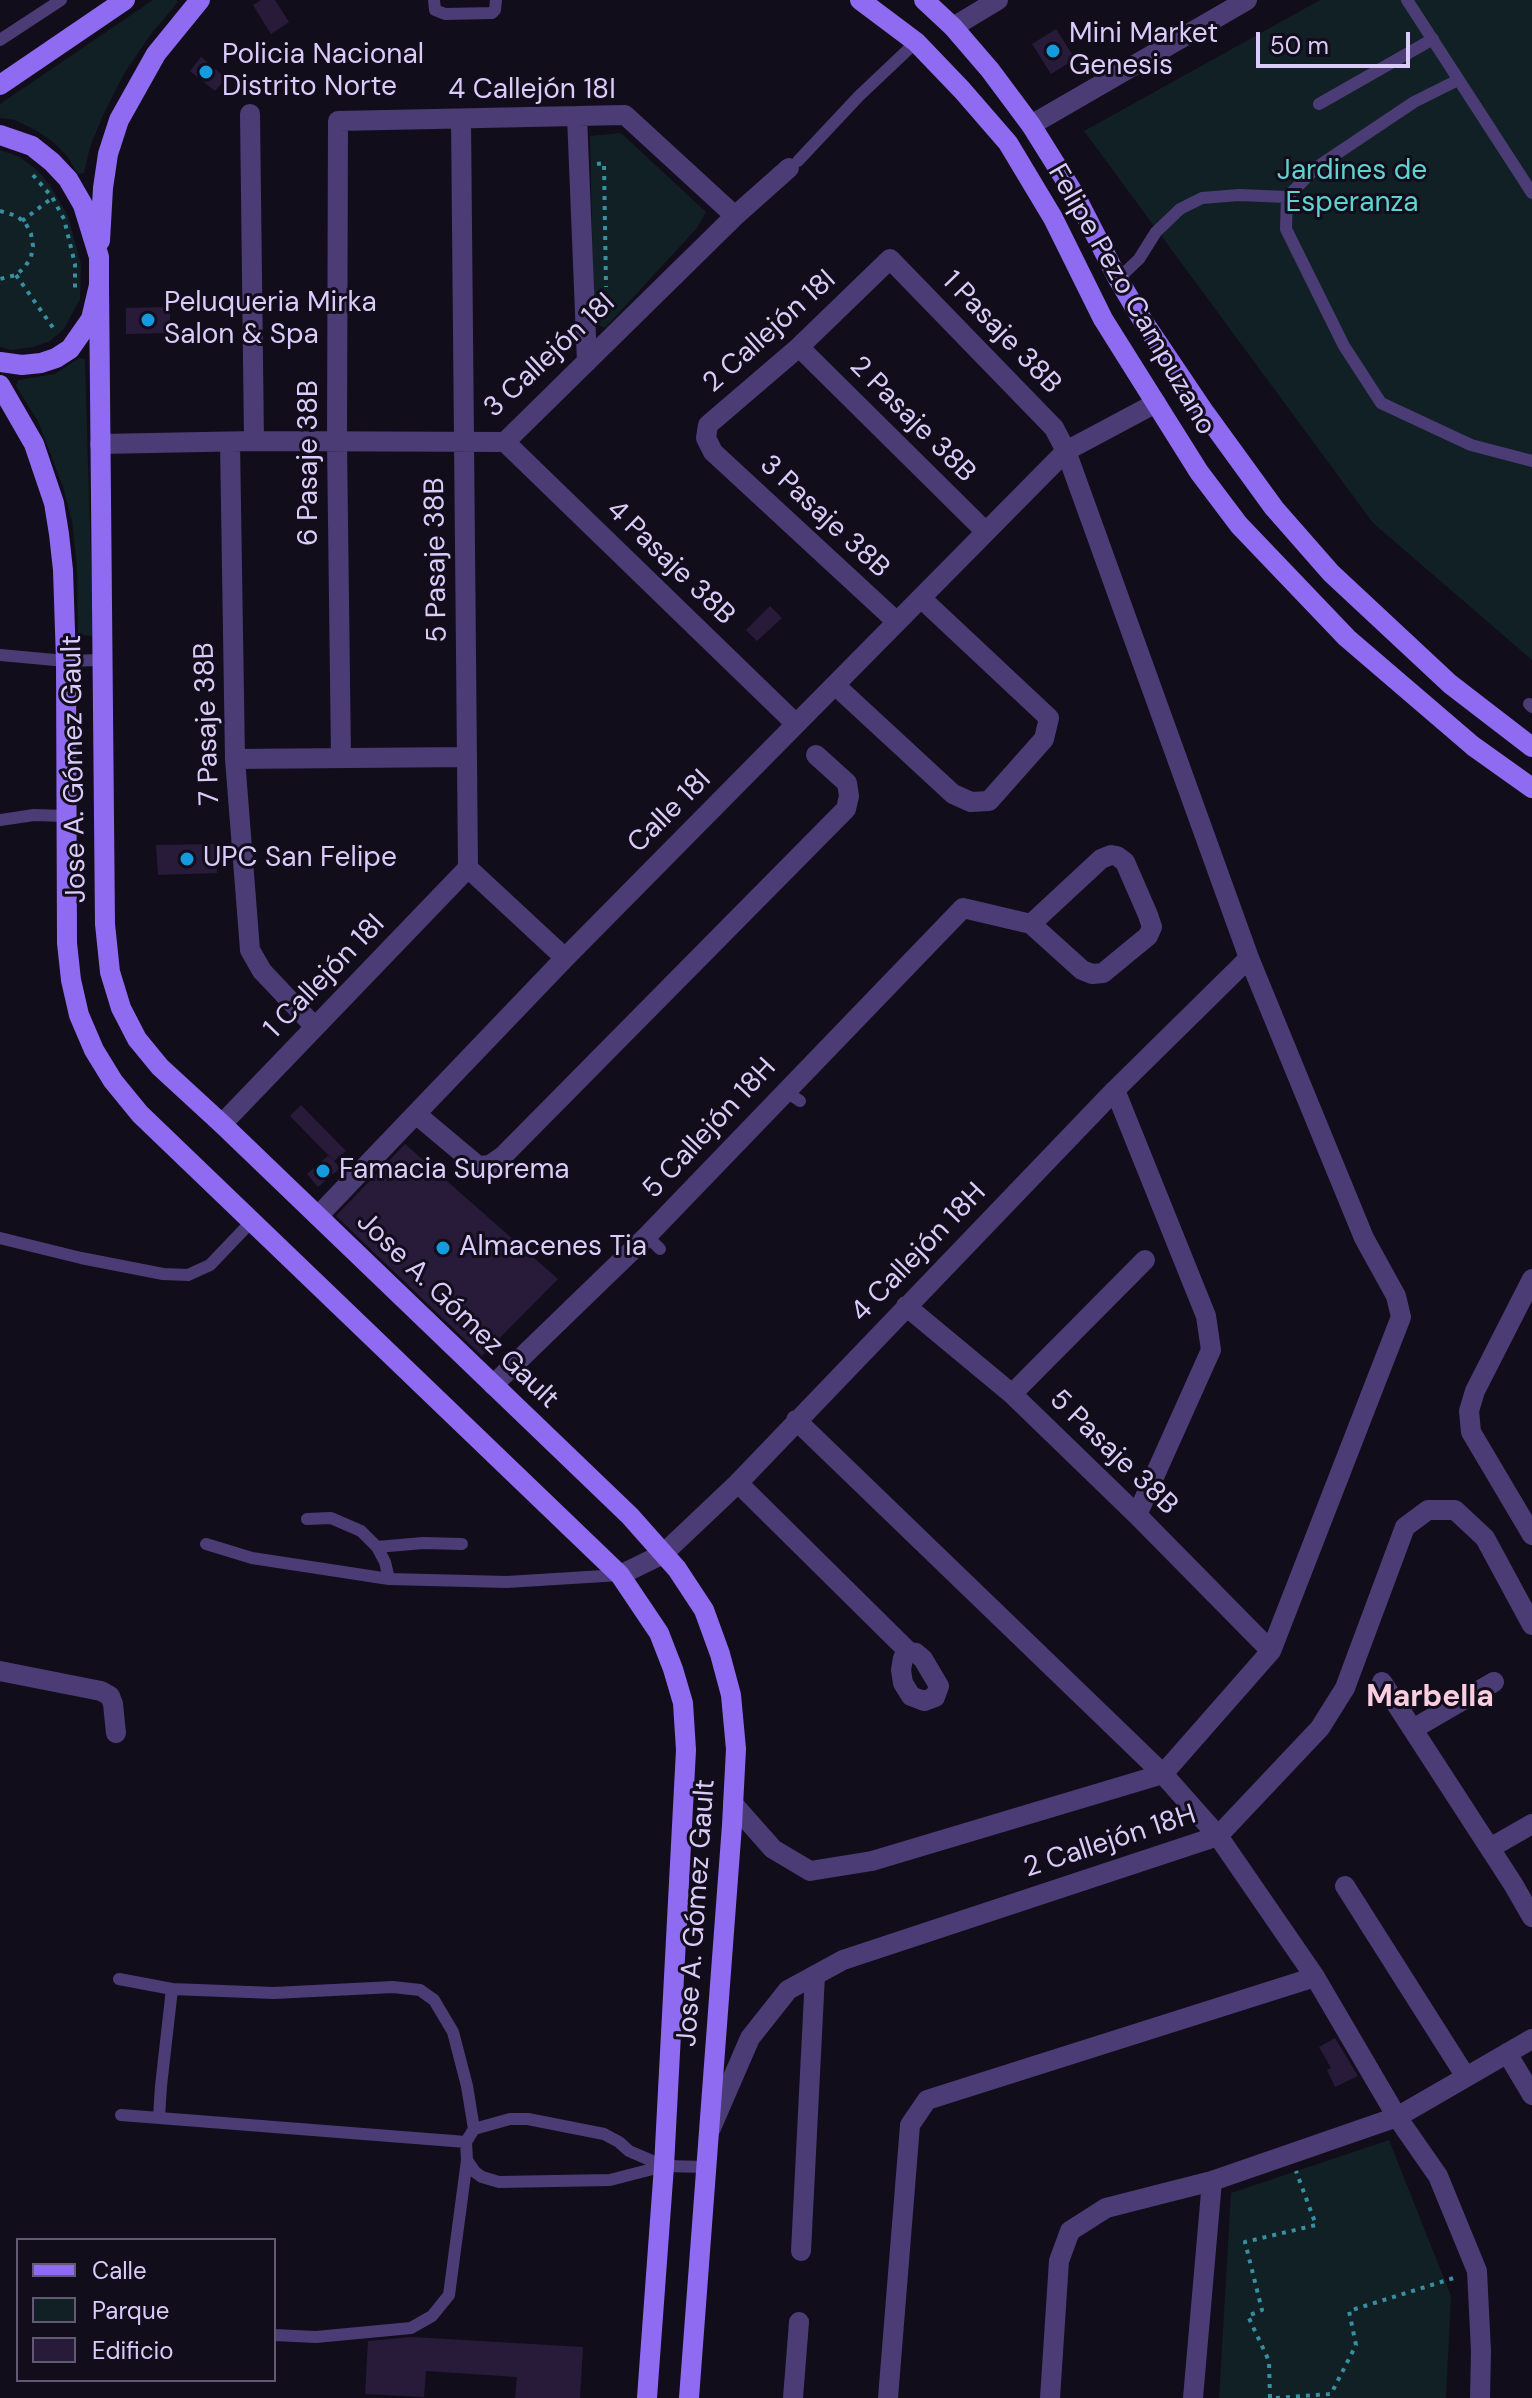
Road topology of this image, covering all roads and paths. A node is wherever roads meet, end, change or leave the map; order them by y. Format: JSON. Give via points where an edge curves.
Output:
{"nodes":[{"id":1,"x":61,"y":0,"type":"edge"},
{"id":2,"x":125,"y":0,"type":"edge"},
{"id":3,"x":200,"y":0,"type":"edge"},
{"id":4,"x":434,"y":0,"type":"edge"},
{"id":5,"x":496,"y":0,"type":"edge"},
{"id":6,"x":860,"y":0,"type":"edge"},
{"id":7,"x":924,"y":0,"type":"edge"},
{"id":8,"x":998,"y":0,"type":"edge"},
{"id":9,"x":1247,"y":0,"type":"edge"},
{"id":10,"x":1407,"y":0,"type":"edge"},
{"id":11,"x":953,"y":27,"type":"junction"},
{"id":12,"x":1433,"y":39,"type":"junction"},
{"id":13,"x":0,"y":40,"type":"edge"},
{"id":14,"x":916,"y":42,"type":"junction"},
{"id":15,"x":1458,"y":80,"type":"junction"},
{"id":16,"x":0,"y":85,"type":"edge"},
{"id":17,"x":1319,"y":104,"type":"dead end"},
{"id":18,"x":250,"y":114,"type":"dead end"},
{"id":19,"x":577,"y":116,"type":"junction"},
{"id":20,"x":461,"y":119,"type":"junction"},
{"id":21,"x":338,"y":121,"type":"joint"},
{"id":22,"x":1031,"y":125,"type":"junction"},
{"id":23,"x":0,"y":135,"type":"edge"},
{"id":24,"x":793,"y":164,"type":"joint"},
{"id":25,"x":27,"y":170,"type":"dead end"},
{"id":26,"x":1532,"y":193,"type":"edge"},
{"id":27,"x":52,"y":197,"type":"junction"},
{"id":28,"x":1287,"y":197,"type":"junction"},
{"id":29,"x":0,"y":211,"type":"edge"},
{"id":30,"x":735,"y":216,"type":"junction"},
{"id":31,"x":22,"y":221,"type":"junction"},
{"id":32,"x":99,"y":257,"type":"junction"},
{"id":33,"x":890,"y":259,"type":"joint"},
{"id":34,"x":16,"y":275,"type":"junction"},
{"id":35,"x":0,"y":279,"type":"edge"},
{"id":36,"x":1118,"y":279,"type":"junction"},
{"id":37,"x":99,"y":285,"type":"junction"},
{"id":38,"x":74,"y":295,"type":"dead end"},
{"id":39,"x":48,"y":337,"type":"dead end"},
{"id":40,"x":799,"y":347,"type":"junction"},
{"id":41,"x":0,"y":362,"type":"edge"},
{"id":42,"x":587,"y":362,"type":"junction"},
{"id":43,"x":0,"y":385,"type":"edge"},
{"id":44,"x":1156,"y":403,"type":"junction"},
{"id":45,"x":254,"y":441,"type":"junction"},
{"id":46,"x":230,"y":442,"type":"junction"},
{"id":47,"x":337,"y":442,"type":"junction"},
{"id":48,"x":464,"y":442,"type":"junction"},
{"id":49,"x":505,"y":442,"type":"junction"},
{"id":50,"x":100,"y":444,"type":"junction"},
{"id":51,"x":1066,"y":451,"type":"junction"},
{"id":52,"x":713,"y":452,"type":"joint"},
{"id":53,"x":1532,"y":461,"type":"edge"},
{"id":54,"x":986,"y":532,"type":"junction"},
{"id":55,"x":921,"y":598,"type":"junction"},
{"id":56,"x":897,"y":622,"type":"junction"},
{"id":57,"x":0,"y":655,"type":"edge"},
{"id":58,"x":101,"y":660,"type":"junction"},
{"id":59,"x":66,"y":661,"type":"junction"},
{"id":60,"x":835,"y":685,"type":"junction"},
{"id":61,"x":796,"y":724,"type":"junction"},
{"id":62,"x":1532,"y":747,"type":"edge"},
{"id":63,"x":816,"y":755,"type":"dead end"},
{"id":64,"x":467,"y":757,"type":"junction"},
{"id":65,"x":341,"y":758,"type":"junction"},
{"id":66,"x":235,"y":759,"type":"junction"},
{"id":67,"x":1532,"y":788,"type":"edge"},
{"id":68,"x":66,"y":816,"type":"junction"},
{"id":69,"x":0,"y":820,"type":"edge"},
{"id":70,"x":468,"y":868,"type":"junction"},
{"id":71,"x":1031,"y":924,"type":"junction"},
{"id":72,"x":565,"y":958,"type":"junction"},
{"id":73,"x":1249,"y":958,"type":"junction"},
{"id":74,"x":315,"y":1027,"type":"junction"},
{"id":75,"x":1115,"y":1090,"type":"junction"},
{"id":76,"x":416,"y":1114,"type":"junction"},
{"id":77,"x":222,"y":1124,"type":"junction"},
{"id":78,"x":318,"y":1216,"type":"junction"},
{"id":79,"x":252,"y":1221,"type":"junction"},
{"id":80,"x":0,"y":1238,"type":"edge"},
{"id":81,"x":1145,"y":1260,"type":"dead end"},
{"id":82,"x":1532,"y":1279,"type":"edge"},
{"id":83,"x":1396,"y":1296,"type":"joint"},
{"id":84,"x":906,"y":1306,"type":"junction"},
{"id":85,"x":493,"y":1385,"type":"junction"},
{"id":86,"x":1012,"y":1394,"type":"junction"},
{"id":87,"x":796,"y":1420,"type":"junction"},
{"id":88,"x":738,"y":1483,"type":"junction"},
{"id":89,"x":1137,"y":1515,"type":"junction"},
{"id":90,"x":307,"y":1519,"type":"dead end"},
{"id":91,"x":1532,"y":1535,"type":"edge"},
{"id":92,"x":206,"y":1544,"type":"dead end"},
{"id":93,"x":462,"y":1544,"type":"dead end"},
{"id":94,"x":377,"y":1547,"type":"junction"},
{"id":95,"x":663,"y":1554,"type":"junction"},
{"id":96,"x":620,"y":1575,"type":"junction"},
{"id":97,"x":389,"y":1579,"type":"junction"},
{"id":98,"x":1532,"y":1625,"type":"edge"},
{"id":99,"x":1271,"y":1651,"type":"junction"},
{"id":100,"x":909,"y":1652,"type":"dead end"},
{"id":101,"x":0,"y":1671,"type":"edge"},
{"id":102,"x":1382,"y":1682,"type":"dead end"},
{"id":103,"x":1494,"y":1682,"type":"dead end"},
{"id":104,"x":1413,"y":1729,"type":"junction"},
{"id":105,"x":116,"y":1733,"type":"dead end"},
{"id":106,"x":1163,"y":1774,"type":"junction"},
{"id":107,"x":733,"y":1804,"type":"junction"},
{"id":108,"x":1532,"y":1824,"type":"edge"},
{"id":109,"x":1218,"y":1836,"type":"junction"},
{"id":110,"x":1490,"y":1848,"type":"junction"},
{"id":111,"x":1345,"y":1886,"type":"dead end"},
{"id":112,"x":1532,"y":1917,"type":"edge"},
{"id":113,"x":815,"y":1975,"type":"junction"},
{"id":114,"x":1315,"y":1977,"type":"junction"},
{"id":115,"x":119,"y":1979,"type":"dead end"},
{"id":116,"x":172,"y":1989,"type":"junction"},
{"id":117,"x":1532,"y":2039,"type":"edge"},
{"id":118,"x":1507,"y":2053,"type":"junction"},
{"id":119,"x":1466,"y":2077,"type":"junction"},
{"id":120,"x":1532,"y":2095,"type":"edge"},
{"id":121,"x":121,"y":2115,"type":"dead end"},
{"id":122,"x":159,"y":2117,"type":"junction"},
{"id":123,"x":1397,"y":2117,"type":"junction"},
{"id":124,"x":474,"y":2129,"type":"junction"},
{"id":125,"x":708,"y":2134,"type":"junction"},
{"id":126,"x":466,"y":2142,"type":"junction"},
{"id":127,"x":1289,"y":2154,"type":"junction"},
{"id":128,"x":467,"y":2160,"type":"junction"},
{"id":129,"x":664,"y":2166,"type":"junction"},
{"id":130,"x":707,"y":2167,"type":"junction"},
{"id":131,"x":1212,"y":2181,"type":"junction"},
{"id":132,"x":801,"y":2251,"type":"dead end"},
{"id":133,"x":1477,"y":2271,"type":"junction"},
{"id":134,"x":799,"y":2322,"type":"dead end"},
{"id":135,"x":276,"y":2335,"type":"edge"},
{"id":136,"x":647,"y":2398,"type":"edge"},
{"id":137,"x":689,"y":2398,"type":"edge"},
{"id":138,"x":793,"y":2398,"type":"edge"},
{"id":139,"x":888,"y":2398,"type":"edge"},
{"id":140,"x":1050,"y":2398,"type":"edge"},
{"id":141,"x":1193,"y":2398,"type":"edge"},
{"id":142,"x":1273,"y":2398,"type":"edge"},
{"id":143,"x":1480,"y":2398,"type":"edge"}],
"edges":[{"from":1,"to":13,"type":"lane"},
{"from":2,"to":16,"type":"main road"},
{"from":3,"to":32,"type":"main road","via":[[156,54],[119,120],[103,188]]},
{"from":4,"to":5,"type":"lane","via":[[435,10],[445,14],[492,13]]},
{"from":6,"to":14,"type":"main road","name":"Felipe Pezo Campuzano"},
{"from":7,"to":11,"type":"main road","name":"Felipe Pezo Campuzano"},
{"from":8,"to":11,"type":"street"},
{"from":9,"to":22,"type":"street"},
{"from":10,"to":12,"type":"lane"},
{"from":11,"to":22,"type":"main road","name":"Felipe Pezo Campuzano"},
{"from":12,"to":15,"type":"lane"},
{"from":12,"to":17,"type":"lane"},
{"from":14,"to":24,"type":"lane"},
{"from":14,"to":44,"type":"main road","name":"Felipe Pezo Campuzano","via":[[1008,143],[1103,319]]},
{"from":15,"to":26,"type":"lane"},
{"from":15,"to":28,"type":"lane","via":[[1414,102],[1317,167]]},
{"from":18,"to":45,"type":"street"},
{"from":19,"to":20,"type":"street","name":"4 Callejón 18I"},
{"from":19,"to":30,"type":"street","name":"4 Callejón 18I","via":[[625,115]]},
{"from":19,"to":42,"type":"street"},
{"from":20,"to":21,"type":"street","name":"4 Callejón 18I"},
{"from":20,"to":48,"type":"street","name":"5 Pasaje 38B"},
{"from":21,"to":47,"type":"street","name":"6 Pasaje 38B"},
{"from":22,"to":36,"type":"main road","name":"Felipe Pezo Campuzano"},
{"from":23,"to":32,"type":"main road","via":[[32,146],[68,179],[83,205]]},
{"from":24,"to":30,"type":"street","name":"3 Callejón 18I"},
{"from":25,"to":27,"type":"path"},
{"from":27,"to":31,"type":"path"},
{"from":27,"to":38,"type":"path","via":[[64,219],[75,264]]},
{"from":28,"to":36,"type":"lane","via":[[1239,195],[1191,203],[1156,232]]},
{"from":28,"to":53,"type":"lane","via":[[1286,229],[1344,346],[1381,403],[1471,445]]},
{"from":29,"to":31,"type":"path"},
{"from":30,"to":42,"type":"street","name":"3 Callejón 18I"},
{"from":31,"to":34,"type":"path","via":[[33,246]]},
{"from":32,"to":37,"type":"main road","name":"Jose A. Gómez Gault"},
{"from":33,"to":40,"type":"street","name":"2 Callejón 18I"},
{"from":33,"to":51,"type":"street","name":"1 Pasaje 38B","via":[[1054,428]]},
{"from":34,"to":35,"type":"path"},
{"from":34,"to":39,"type":"path","via":[[56,332]]},
{"from":36,"to":62,"type":"main road","name":"Felipe Pezo Campuzano","via":[[1205,413],[1274,508],[1322,563],[1450,684]]},
{"from":37,"to":41,"type":"main road","via":[[91,319],[70,349],[41,363]]},
{"from":37,"to":50,"type":"main road","name":"Jose A. Gómez Gault"},
{"from":40,"to":52,"type":"street","name":"2 Callejón 18I","via":[[708,425],[706,438]]},
{"from":40,"to":54,"type":"street","name":"2 Pasaje 38B"},
{"from":42,"to":49,"type":"street","name":"3 Callejón 18I"},
{"from":43,"to":59,"type":"main road","name":"Jose A. Gómez Gault","via":[[34,444],[54,503]]},
{"from":44,"to":51,"type":"street","name":"Calle 18I"},
{"from":44,"to":67,"type":"main road","name":"Felipe Pezo Campuzano","via":[[1239,525],[1347,638],[1473,746]]},
{"from":45,"to":46,"type":"street","name":"3 Callejón 18I"},
{"from":45,"to":47,"type":"street","name":"3 Callejón 18I"},
{"from":46,"to":50,"type":"street","name":"3 Callejón 18I"},
{"from":46,"to":66,"type":"street","name":"7 Pasaje 38B"},
{"from":47,"to":48,"type":"street","name":"3 Callejón 18I"},
{"from":47,"to":65,"type":"street","name":"6 Pasaje 38B"},
{"from":48,"to":49,"type":"street","name":"3 Callejón 18I"},
{"from":48,"to":64,"type":"street","name":"5 Pasaje 38B"},
{"from":49,"to":61,"type":"street","name":"4 Pasaje 38B"},
{"from":50,"to":58,"type":"main road","name":"Jose A. Gómez Gault"},
{"from":51,"to":54,"type":"street","name":"Calle 18I"},
{"from":51,"to":73,"type":"street","name":"1 Pasaje 38B"},
{"from":52,"to":56,"type":"street","name":"3 Pasaje 38B"},
{"from":54,"to":55,"type":"street","name":"Calle 18I"},
{"from":55,"to":56,"type":"street","name":"Calle 18I"},
{"from":55,"to":60,"type":"street","via":[[1049,718],[1044,739],[989,801],[971,802],[953,794]]},
{"from":56,"to":60,"type":"street","name":"Calle 18I"},
{"from":57,"to":59,"type":"lane"},
{"from":58,"to":59,"type":"lane"},
{"from":58,"to":77,"type":"main road","name":"Jose A. Gómez Gault","via":[[110,972],[137,1039]]},
{"from":59,"to":68,"type":"main road","name":"Jose A. Gómez Gault"},
{"from":60,"to":61,"type":"street","name":"Calle 18I"},
{"from":61,"to":72,"type":"street","name":"Calle 18I"},
{"from":63,"to":76,"type":"street","via":[[847,783],[846,809],[503,1156],[478,1166]]},
{"from":64,"to":65,"type":"street"},
{"from":64,"to":70,"type":"street","name":"5 Pasaje 38B"},
{"from":65,"to":66,"type":"street"},
{"from":66,"to":74,"type":"street","name":"7 Pasaje 38B","via":[[250,950],[262,971]]},
{"from":68,"to":69,"type":"lane"},
{"from":68,"to":79,"type":"main road","name":"Jose A. Gómez Gault","via":[[71,980],[94,1050],[140,1114]]},
{"from":70,"to":72,"type":"street"},
{"from":70,"to":74,"type":"street","name":"1 Callejón 18I"},
{"from":71,"to":71,"type":"street","via":[[1092,974],[1103,973],[1152,927],[1125,862],[1111,855]]},
{"from":71,"to":85,"type":"street","name":"5 Callejón 18H","via":[[963,908],[654,1243]]},
{"from":72,"to":76,"type":"street","name":"Calle 18I"},
{"from":73,"to":75,"type":"street","name":"4 Callejón 18H"},
{"from":73,"to":83,"type":"street","name":"1 Pasaje 38B","via":[[1364,1238]]},
{"from":74,"to":77,"type":"street","name":"1 Callejón 18I"},
{"from":75,"to":84,"type":"street","name":"4 Callejón 18H"},
{"from":75,"to":89,"type":"street","via":[[1206,1316],[1211,1350]]},
{"from":76,"to":78,"type":"street","name":"Calle 18I"},
{"from":77,"to":78,"type":"main road","name":"Jose A. Gómez Gault"},
{"from":78,"to":85,"type":"main road","name":"Jose A. Gómez Gault"},
{"from":79,"to":80,"type":"lane","via":[[210,1265],[188,1275]]},
{"from":79,"to":96,"type":"main road","name":"Jose A. Gómez Gault"},
{"from":81,"to":86,"type":"street"},
{"from":82,"to":91,"type":"street","via":[[1469,1411],[1471,1432]]},
{"from":83,"to":99,"type":"street","name":"2 Callejón 18H","via":[[1399,1325]]},
{"from":84,"to":86,"type":"street","name":"5 Pasaje 38B"},
{"from":84,"to":87,"type":"street","name":"4 Callejón 18H"},
{"from":85,"to":95,"type":"main road","name":"Jose A. Gómez Gault"},
{"from":86,"to":89,"type":"street","name":"5 Pasaje 38B"},
{"from":87,"to":88,"type":"street","name":"4 Callejón 18H"},
{"from":87,"to":106,"type":"street"},
{"from":88,"to":95,"type":"street","name":"4 Callejón 18H"},
{"from":88,"to":100,"type":"street"},
{"from":89,"to":99,"type":"street","name":"5 Pasaje 38B"},
{"from":90,"to":94,"type":"lane","via":[[331,1518],[361,1531]]},
{"from":92,"to":97,"type":"lane","via":[[252,1558]]},
{"from":93,"to":94,"type":"lane"},
{"from":94,"to":97,"type":"lane"},
{"from":95,"to":96,"type":"street","name":"4 Callejón 18H"},
{"from":95,"to":107,"type":"main road","name":"Jose A. Gómez Gault","via":[[704,1610],[720,1654],[731,1695],[736,1749]]},
{"from":96,"to":97,"type":"lane","via":[[507,1582]]},
{"from":96,"to":129,"type":"main road","name":"Jose A. Gómez Gault","via":[[659,1633],[683,1703],[686,1750]]},
{"from":98,"to":109,"type":"street","name":"2 Callejón 18H","via":[[1485,1538],[1455,1510],[1428,1510],[1405,1527],[1345,1688],[1320,1728]]},
{"from":99,"to":106,"type":"street","name":"2 Callejón 18H"},
{"from":101,"to":105,"type":"street","via":[[101,1691],[113,1704]]},
{"from":102,"to":104,"type":"street"},
{"from":103,"to":104,"type":"street"},
{"from":104,"to":110,"type":"street"},
{"from":106,"to":107,"type":"street","name":"2 Callejón 18H","via":[[872,1861],[810,1871],[773,1849]]},
{"from":106,"to":109,"type":"street"},
{"from":107,"to":125,"type":"main road","name":"Jose A. Gómez Gault"},
{"from":108,"to":110,"type":"street"},
{"from":109,"to":113,"type":"street","name":"2 Callejón 18H","via":[[843,1960]]},
{"from":109,"to":114,"type":"street"},
{"from":110,"to":112,"type":"street"},
{"from":111,"to":119,"type":"street"},
{"from":113,"to":125,"type":"street","name":"2 Callejón 18H","via":[[788,1990],[750,2038]]},
{"from":113,"to":132,"type":"street"},
{"from":114,"to":123,"type":"street"},
{"from":114,"to":139,"type":"street","via":[[927,2100],[910,2125]]},
{"from":115,"to":116,"type":"lane"},
{"from":116,"to":122,"type":"lane"},
{"from":116,"to":124,"type":"lane","via":[[420,1990],[434,2000],[453,2032]]},
{"from":117,"to":118,"type":"street"},
{"from":118,"to":119,"type":"street"},
{"from":118,"to":120,"type":"street"},
{"from":119,"to":123,"type":"street"},
{"from":121,"to":122,"type":"lane"},
{"from":122,"to":126,"type":"lane"},
{"from":123,"to":127,"type":"street"},
{"from":123,"to":133,"type":"street","via":[[1438,2176]]},
{"from":124,"to":126,"type":"lane"},
{"from":124,"to":129,"type":"lane","via":[[510,2119],[578,2128],[604,2134]]},
{"from":125,"to":130,"type":"main road","name":"Jose A. Gómez Gault"},
{"from":126,"to":128,"type":"lane"},
{"from":127,"to":131,"type":"street"},
{"from":127,"to":142,"type":"path","via":[[1316,2225],[1245,2242],[1262,2310],[1248,2316],[1269,2361]]},
{"from":128,"to":129,"type":"lane","via":[[482,2177],[499,2182],[610,2180]]},
{"from":128,"to":135,"type":"lane","via":[[449,2295],[432,2316],[411,2328],[316,2337]]},
{"from":129,"to":130,"type":"lane"},
{"from":129,"to":136,"type":"main road","name":"Jose A. Gómez Gault"},
{"from":130,"to":137,"type":"main road","name":"Jose A. Gómez Gault"},
{"from":131,"to":140,"type":"street","via":[[1106,2208],[1070,2231],[1059,2261]]},
{"from":131,"to":141,"type":"street"},
{"from":133,"to":142,"type":"path","via":[[1349,2311],[1356,2345],[1331,2394]]},
{"from":133,"to":143,"type":"street"},
{"from":134,"to":138,"type":"street"}]}
